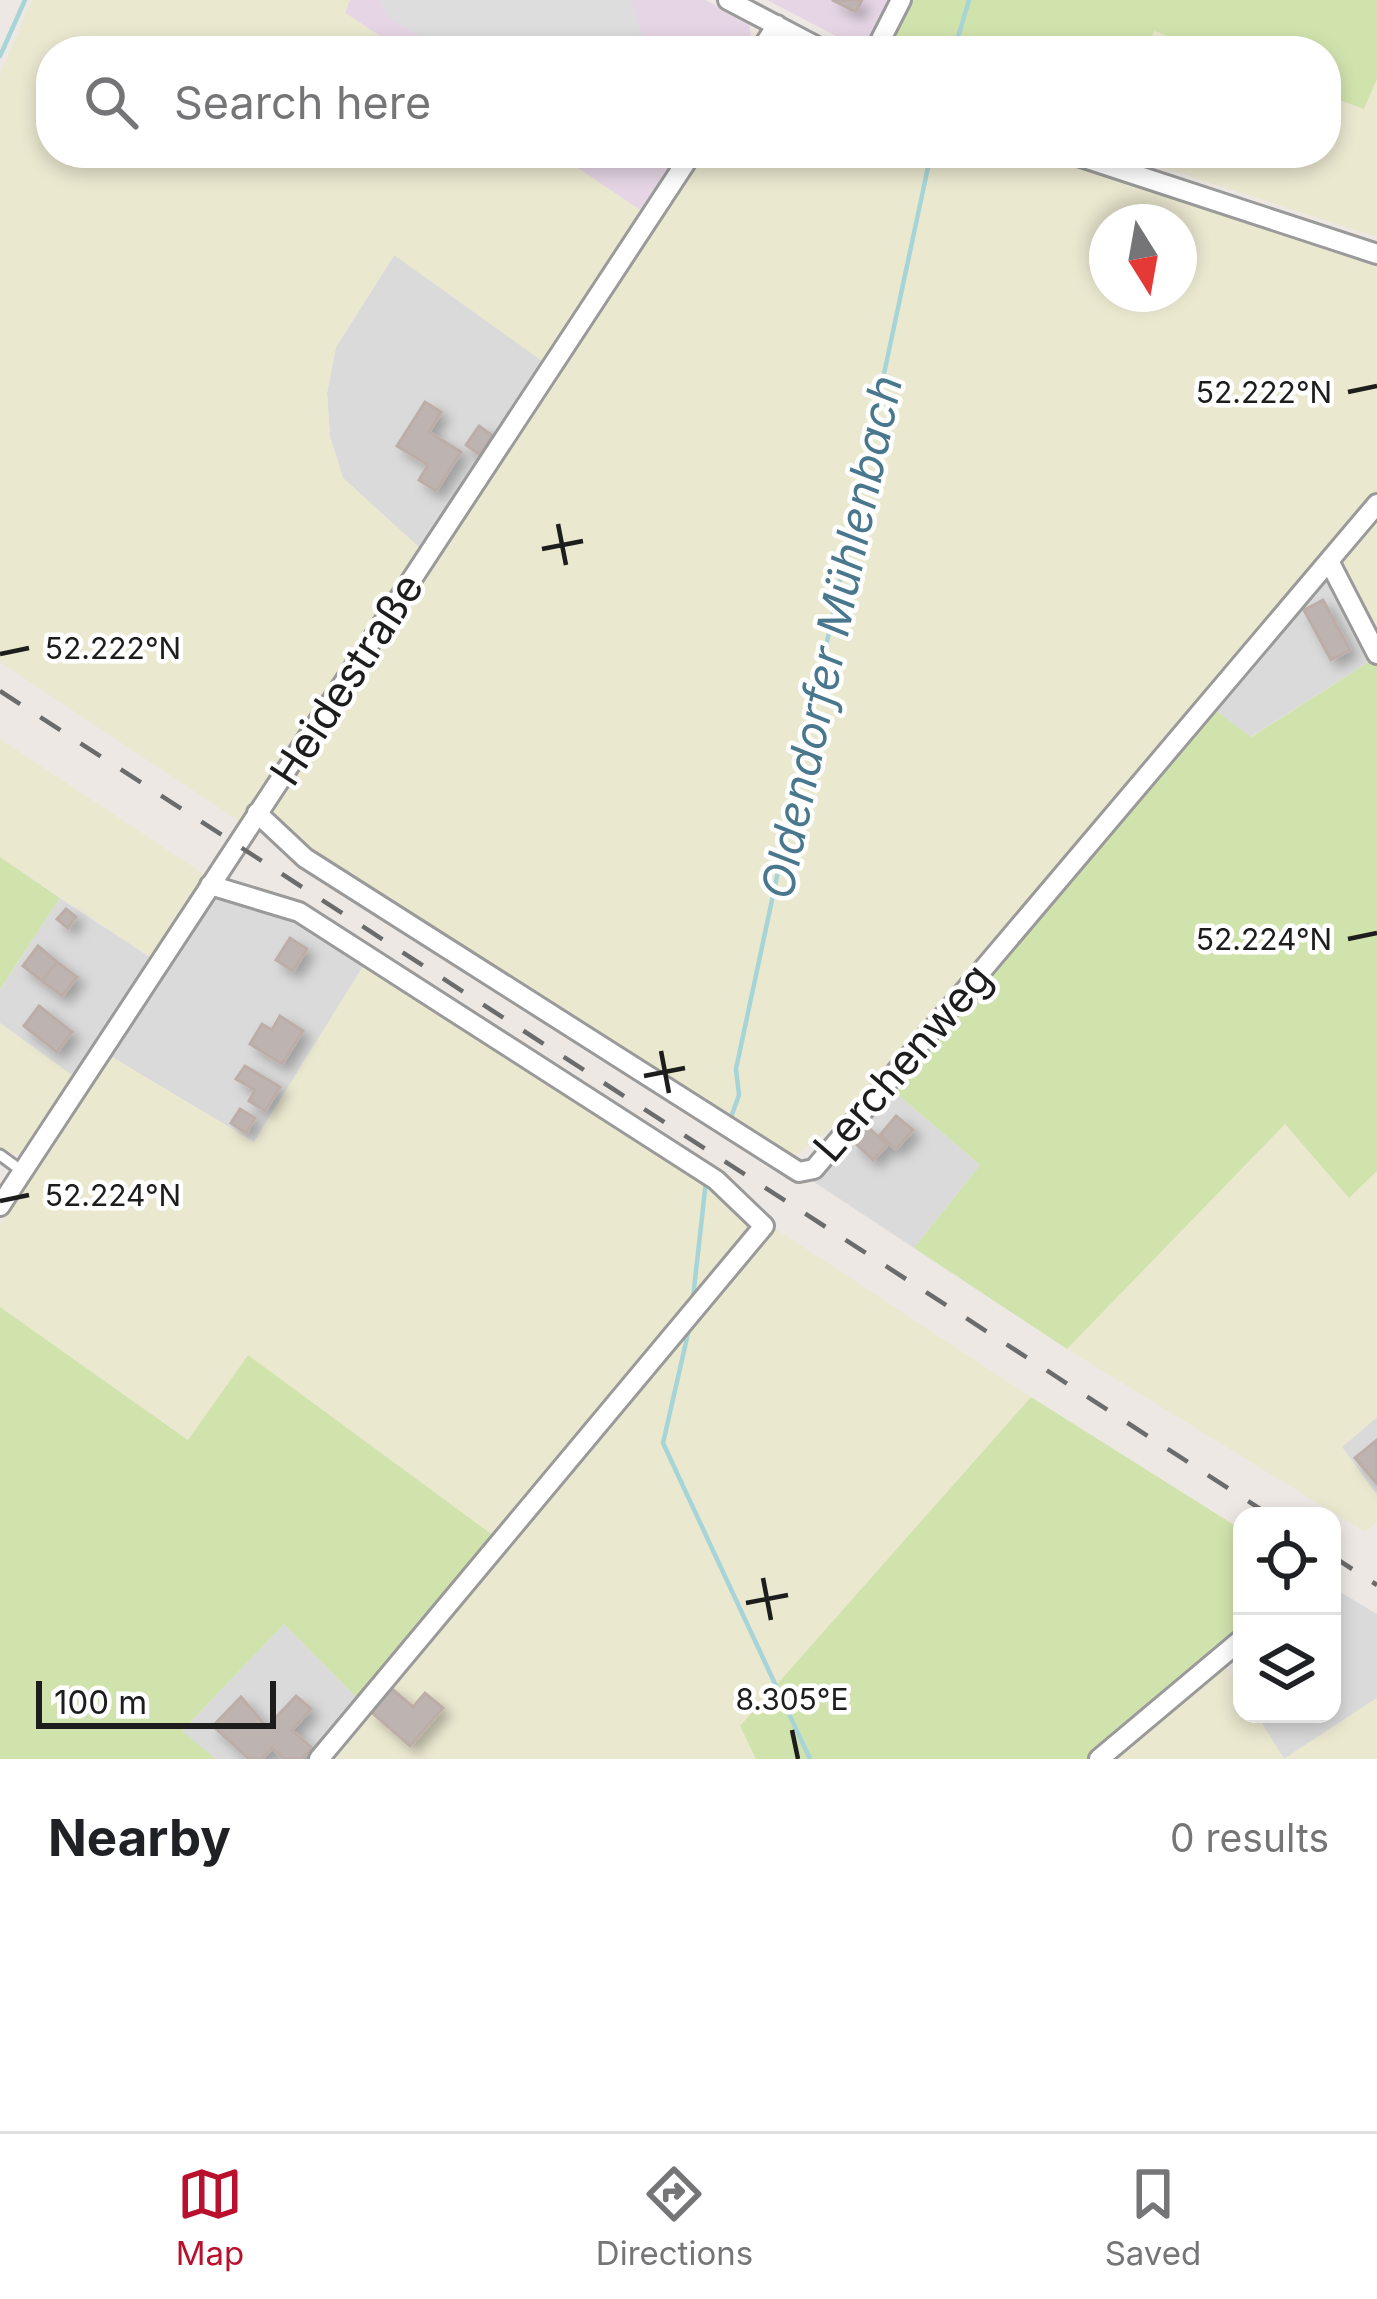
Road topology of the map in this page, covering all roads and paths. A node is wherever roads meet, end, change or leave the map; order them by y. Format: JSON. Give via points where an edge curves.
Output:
{"nodes":[{"id":1,"x":728,"y":0,"type":"edge"},
{"id":2,"x":901,"y":0,"type":"edge"},
{"id":3,"x":777,"y":25,"type":"junction"},
{"id":4,"x":770,"y":36,"type":"edge"},
{"id":5,"x":797,"y":36,"type":"edge"},
{"id":6,"x":882,"y":36,"type":"edge"},
{"id":7,"x":682,"y":168,"type":"edge"},
{"id":8,"x":1115,"y":168,"type":"edge"},
{"id":9,"x":1377,"y":254,"type":"edge"},
{"id":10,"x":1377,"y":504,"type":"edge"},
{"id":11,"x":1330,"y":563,"type":"junction"},
{"id":12,"x":1377,"y":654,"type":"edge"},
{"id":13,"x":257,"y":813,"type":"junction"},
{"id":14,"x":210,"y":885,"type":"junction"},
{"id":15,"x":0,"y":1155,"type":"edge"},
{"id":16,"x":22,"y":1172,"type":"junction"},
{"id":17,"x":0,"y":1206,"type":"edge"},
{"id":18,"x":1233,"y":1647,"type":"edge"},
{"id":19,"x":319,"y":1759,"type":"edge"},
{"id":20,"x":1100,"y":1759,"type":"edge"}],
"edges":[{"from":1,"to":3,"type":"street"},
{"from":2,"to":6,"type":"street"},
{"from":3,"to":4,"type":"street"},
{"from":3,"to":5,"type":"street"},
{"from":7,"to":13,"type":"street","name":"Heidestraße"},
{"from":8,"to":9,"type":"street"},
{"from":10,"to":11,"type":"street","name":"Lerchenweg"},
{"from":11,"to":12,"type":"street"},
{"from":11,"to":13,"type":"street","name":"Lerchenweg","via":[[814,1169],[799,1172],[600,1049],[305,858]]},
{"from":13,"to":14,"type":"street","name":"Heidestraße"},
{"from":14,"to":16,"type":"street","name":"Heidestraße"},
{"from":14,"to":19,"type":"street","via":[[299,913],[716,1180],[764,1226]]},
{"from":15,"to":16,"type":"lane"},
{"from":16,"to":17,"type":"street","name":"Heidestraße"},
{"from":18,"to":20,"type":"street"}]}
